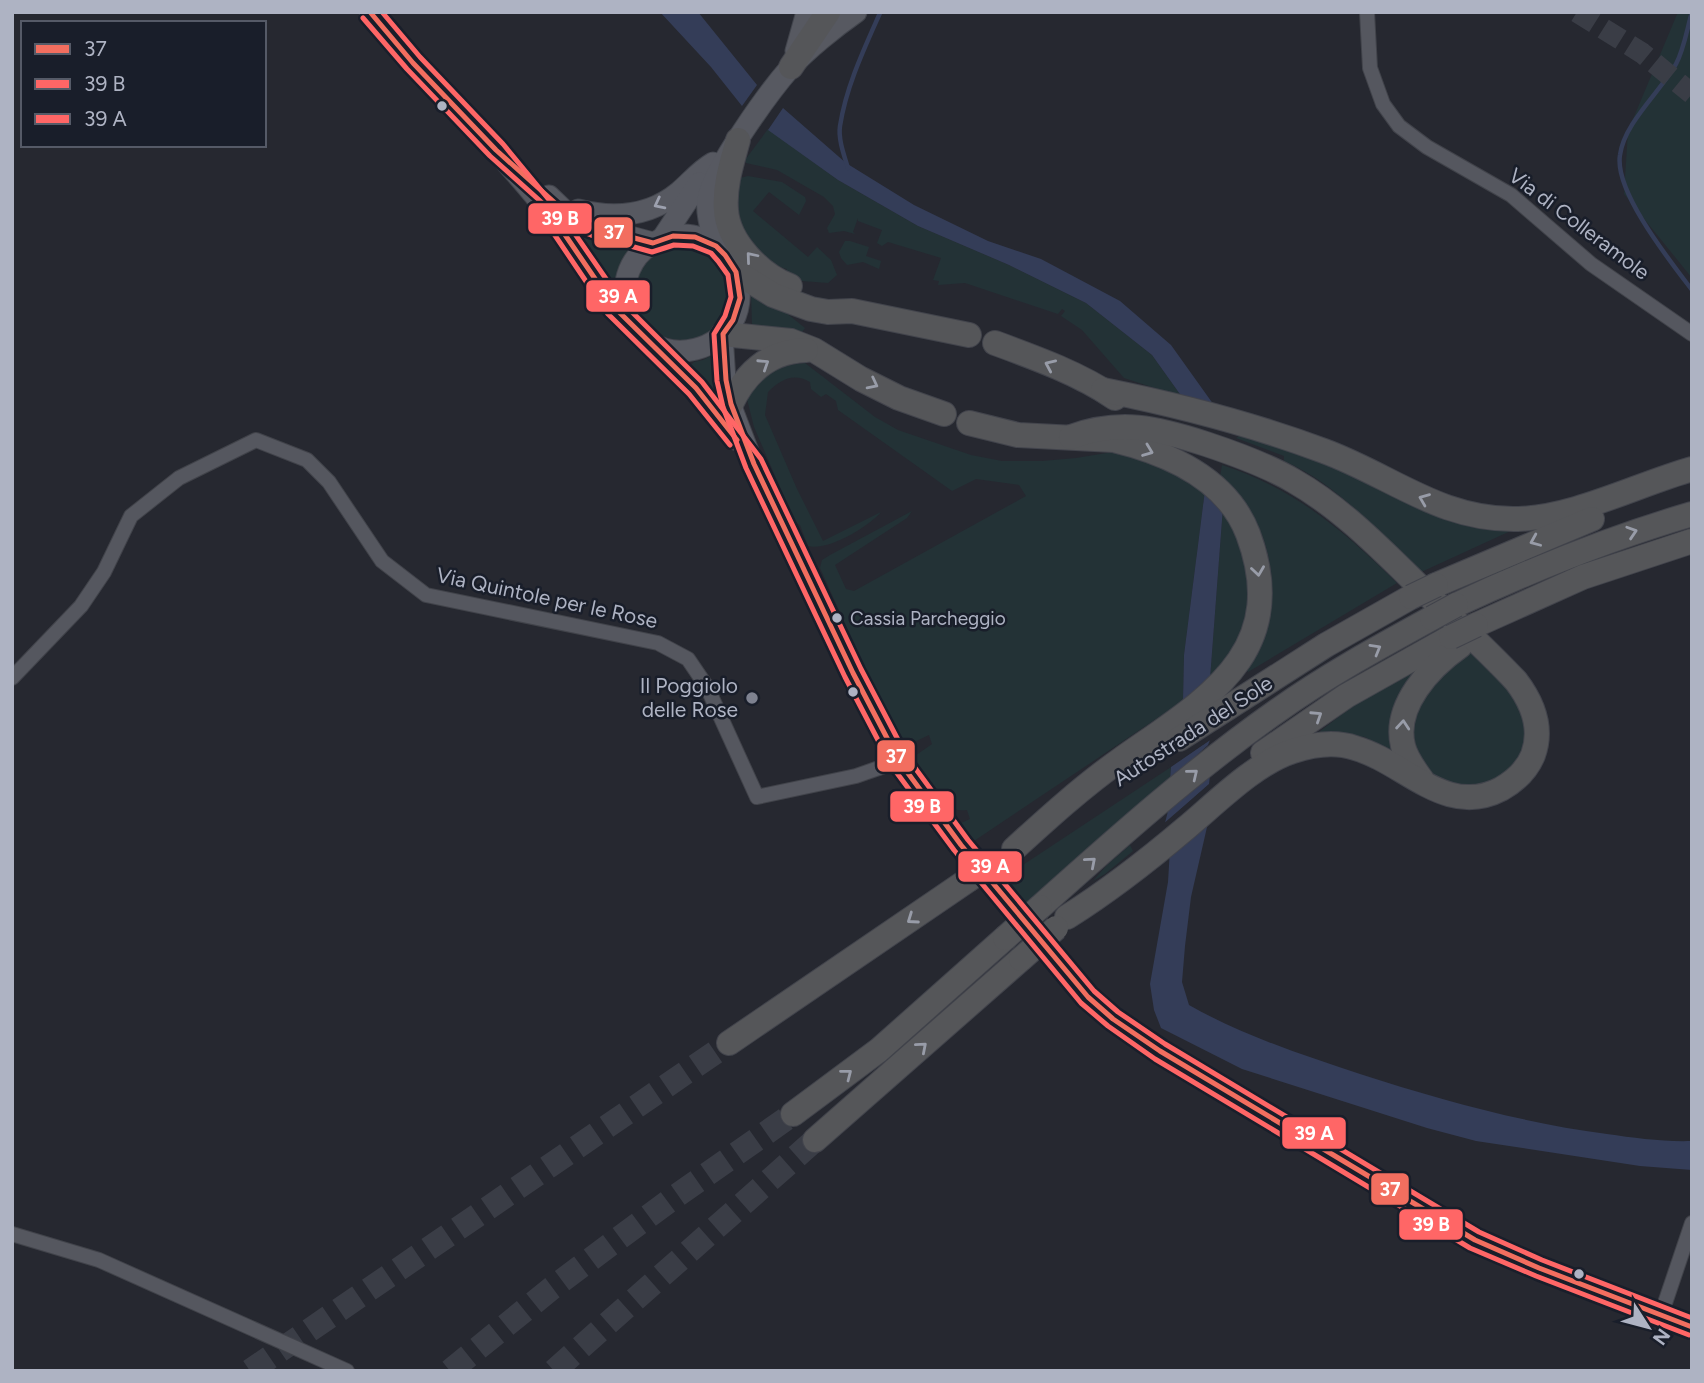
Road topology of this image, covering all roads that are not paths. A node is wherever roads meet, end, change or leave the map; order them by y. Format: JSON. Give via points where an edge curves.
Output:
{"nodes":[{"id":1,"x":370,"y":12,"type":"edge"},
{"id":2,"x":807,"y":12,"type":"edge"},
{"id":3,"x":828,"y":12,"type":"edge"},
{"id":4,"x":856,"y":12,"type":"edge"},
{"id":5,"x":1367,"y":12,"type":"edge"},
{"id":6,"x":791,"y":67,"type":"junction"},
{"id":7,"x":738,"y":140,"type":"junction"},
{"id":8,"x":496,"y":150,"type":"junction"},
{"id":9,"x":713,"y":163,"type":"junction"},
{"id":10,"x":557,"y":203,"type":"junction"},
{"id":11,"x":657,"y":241,"type":"junction"},
{"id":12,"x":716,"y":246,"type":"junction"},
{"id":13,"x":736,"y":272,"type":"junction"},
{"id":14,"x":852,"y":311,"type":"junction"},
{"id":15,"x":632,"y":324,"type":"junction"},
{"id":16,"x":723,"y":334,"type":"junction"},
{"id":17,"x":1692,"y":334,"type":"edge"},
{"id":18,"x":969,"y":335,"type":"dead end"},
{"id":19,"x":649,"y":342,"type":"junction"},
{"id":20,"x":995,"y":343,"type":"dead end"},
{"id":21,"x":814,"y":350,"type":"junction"},
{"id":22,"x":1103,"y":390,"type":"junction"},
{"id":23,"x":730,"y":404,"type":"junction"},
{"id":24,"x":944,"y":414,"type":"dead end"},
{"id":25,"x":1140,"y":421,"type":"junction"},
{"id":26,"x":969,"y":423,"type":"dead end"},
{"id":27,"x":1071,"y":437,"type":"junction"},
{"id":28,"x":754,"y":464,"type":"junction"},
{"id":29,"x":1692,"y":469,"type":"edge"},
{"id":30,"x":1692,"y":485,"type":"edge"},
{"id":31,"x":1692,"y":514,"type":"edge"},
{"id":32,"x":1692,"y":541,"type":"edge"},
{"id":33,"x":1455,"y":641,"type":"junction"},
{"id":34,"x":12,"y":678,"type":"edge"},
{"id":35,"x":1167,"y":738,"type":"junction"},
{"id":36,"x":899,"y":761,"type":"junction"},
{"id":37,"x":1427,"y":786,"type":"junction"},
{"id":38,"x":1225,"y":788,"type":"junction"},
{"id":39,"x":729,"y":1043,"type":"tunnel mouth"},
{"id":40,"x":793,"y":1114,"type":"tunnel mouth"},
{"id":41,"x":815,"y":1140,"type":"tunnel mouth"},
{"id":42,"x":1692,"y":1223,"type":"edge"},
{"id":43,"x":12,"y":1234,"type":"edge"},
{"id":44,"x":1661,"y":1315,"type":"junction"},
{"id":45,"x":1692,"y":1327,"type":"edge"},
{"id":46,"x":347,"y":1371,"type":"edge"}],
"edges":[{"from":1,"to":8,"type":"main road"},
{"from":2,"to":6,"type":"main road"},
{"from":3,"to":6,"type":"highway"},
{"from":4,"to":6,"type":"main road"},
{"from":5,"to":17,"type":"street","name":"Via di Colleramole","via":[[1370,68],[1383,104],[1399,126],[1511,195],[1591,264]]},
{"from":6,"to":7,"type":"main road"},
{"from":7,"to":9,"type":"main road"},
{"from":7,"to":12,"type":"main road","via":[[708,198]]},
{"from":14,"to":7,"type":"highway","one_way":true,"via":[[779,282],[762,270],[736,239],[726,201]]},
{"from":8,"to":10,"type":"main road"},
{"from":8,"to":15,"type":"main road","via":[[557,223],[615,308]]},
{"from":9,"to":10,"type":"main road","one_way":true,"via":[[657,207],[631,214],[605,216]]},
{"from":9,"to":11,"type":"main road"},
{"from":10,"to":11,"type":"main road","via":[[573,219],[593,228]]},
{"from":11,"to":12,"type":"main road","via":[[690,236]]},
{"from":11,"to":15,"type":"main road","via":[[638,255],[628,270],[625,307]]},
{"from":12,"to":13,"type":"main road"},
{"from":13,"to":14,"type":"highway","via":[[792,302],[828,312]]},
{"from":13,"to":16,"type":"main road","via":[[740,298]]},
{"from":14,"to":18,"type":"highway"},
{"from":15,"to":19,"type":"main road"},
{"from":16,"to":19,"type":"main road","via":[[707,346],[687,351],[667,350]]},
{"from":16,"to":21,"type":"highway","via":[[791,341]]},
{"from":16,"to":23,"type":"main road"},
{"from":19,"to":28,"type":"main road","via":[[696,388]]},
{"from":22,"to":20,"type":"highway","one_way":true},
{"from":23,"to":21,"type":"highway","one_way":true,"via":[[738,388],[763,362],[779,354]]},
{"from":21,"to":24,"type":"highway","one_way":true,"via":[[880,388]]},
{"from":22,"to":25,"type":"highway"},
{"from":29,"to":22,"type":"highway","one_way":true,"via":[[1556,514],[1489,518],[1412,495],[1325,452],[1169,403]]},
{"from":23,"to":28,"type":"main road"},
{"from":25,"to":27,"type":"highway"},
{"from":25,"to":37,"type":"highway","via":[[1236,454],[1293,480],[1379,547],[1511,675],[1529,699],[1535,719],[1537,740],[1530,761],[1517,778],[1493,793],[1458,797]]},
{"from":26,"to":27,"type":"highway","via":[[1018,435]]},
{"from":27,"to":35,"type":"highway","one_way":true,"via":[[1129,444],[1205,477],[1235,508],[1255,554],[1259,603],[1256,626],[1244,654]]},
{"from":28,"to":36,"type":"main road"},
{"from":30,"to":35,"type":"highway","name":"Autostrada del Sole","one_way":true,"bridge":true,"via":[[1549,535],[1411,597]]},
{"from":40,"to":31,"type":"highway","name":"Autostrada del Sole","one_way":true,"bridge":true,"via":[[879,1049],[1149,810],[1237,740],[1332,675],[1456,605],[1582,550]]},
{"from":32,"to":33,"type":"highway","bridge":true,"via":[[1572,581]]},
{"from":37,"to":33,"type":"highway","one_way":true,"via":[[1404,748],[1402,726],[1412,696]]},
{"from":38,"to":33,"type":"highway","one_way":true,"via":[[1293,731],[1336,703],[1386,672]]},
{"from":34,"to":36,"type":"street","name":"Via Quintole per le Rose","via":[[81,606],[131,516],[179,478],[256,440],[307,460],[329,482],[382,561],[426,595],[658,643],[688,659],[707,687],[757,797],[856,776]]},
{"from":35,"to":39,"type":"highway","name":"Autostrada del Sole","one_way":true,"bridge":true},
{"from":36,"to":44,"type":"main road","via":[[1014,910],[1088,997],[1113,1019],[1467,1236]]},
{"from":37,"to":38,"type":"highway","via":[[1371,753],[1325,744],[1292,751]]},
{"from":41,"to":38,"type":"highway","one_way":true,"bridge":true,"via":[[1062,922],[1114,888]]},
{"from":42,"to":44,"type":"street"},
{"from":43,"to":46,"type":"street","via":[[99,1260]]},
{"from":44,"to":45,"type":"main road"}]}
